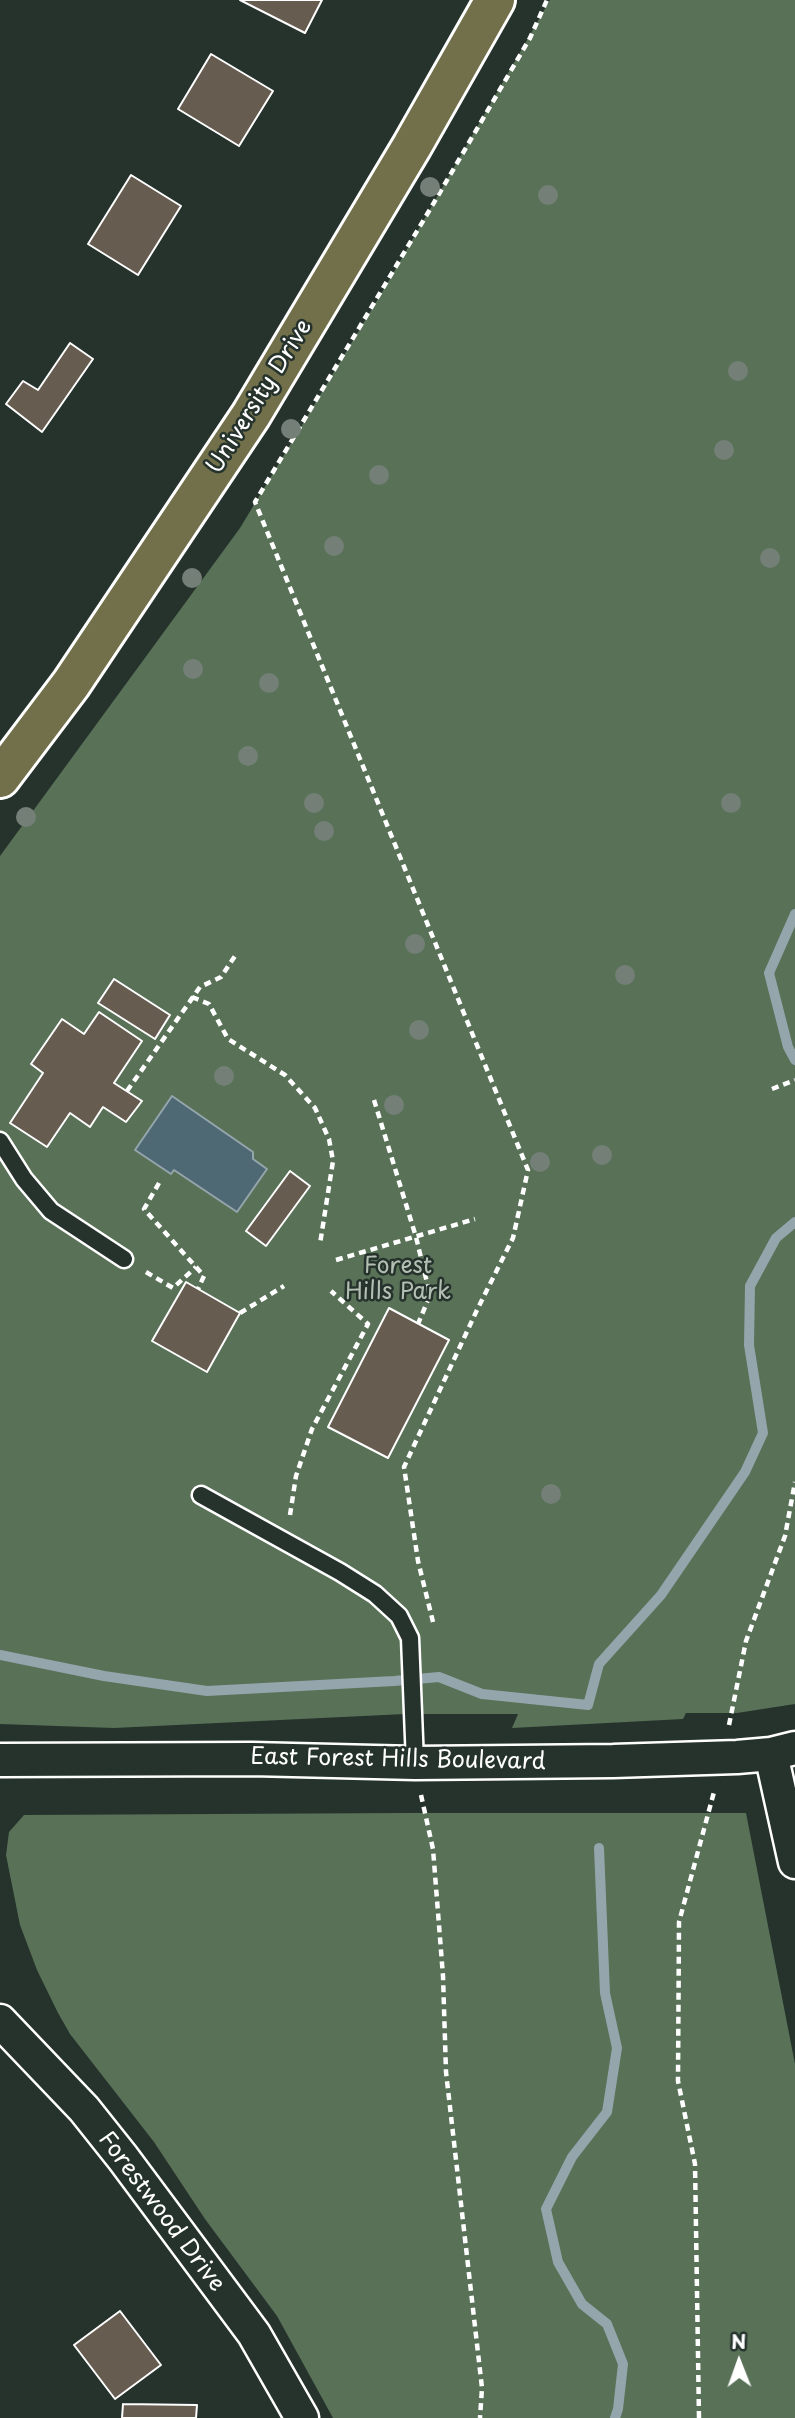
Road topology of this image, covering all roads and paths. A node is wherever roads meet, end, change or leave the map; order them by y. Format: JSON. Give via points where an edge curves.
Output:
{"nodes":[{"id":1,"x":495,"y":0,"type":"edge"},
{"id":2,"x":547,"y":0,"type":"edge"},
{"id":3,"x":0,"y":778,"type":"edge"},
{"id":4,"x":235,"y":956,"type":"dead end"},
{"id":5,"x":192,"y":997,"type":"junction"},
{"id":6,"x":795,"y":1080,"type":"edge"},
{"id":7,"x":772,"y":1090,"type":"dead end"},
{"id":8,"x":127,"y":1091,"type":"dead end"},
{"id":9,"x":374,"y":1100,"type":"dead end"},
{"id":10,"x":0,"y":1141,"type":"edge"},
{"id":11,"x":159,"y":1183,"type":"dead end"},
{"id":12,"x":475,"y":1219,"type":"dead end"},
{"id":13,"x":416,"y":1237,"type":"junction"},
{"id":14,"x":320,"y":1244,"type":"dead end"},
{"id":15,"x":124,"y":1259,"type":"joint"},
{"id":16,"x":336,"y":1261,"type":"dead end"},
{"id":17,"x":196,"y":1267,"type":"junction"},
{"id":18,"x":284,"y":1286,"type":"dead end"},
{"id":19,"x":198,"y":1289,"type":"dead end"},
{"id":20,"x":331,"y":1291,"type":"dead end"},
{"id":21,"x":240,"y":1313,"type":"dead end"},
{"id":22,"x":418,"y":1324,"type":"dead end"},
{"id":23,"x":795,"y":1482,"type":"edge"},
{"id":24,"x":201,"y":1496,"type":"dead end"},
{"id":25,"x":287,"y":1543,"type":"junction"},
{"id":26,"x":411,"y":1638,"type":"junction"},
{"id":27,"x":783,"y":1751,"type":"edge"},
{"id":28,"x":723,"y":1758,"type":"junction"},
{"id":29,"x":0,"y":1760,"type":"edge"},
{"id":30,"x":415,"y":1763,"type":"junction"},
{"id":31,"x":795,"y":1862,"type":"edge"},
{"id":32,"x":0,"y":2021,"type":"edge"},
{"id":33,"x":302,"y":2418,"type":"edge"},
{"id":34,"x":480,"y":2418,"type":"edge"},
{"id":35,"x":699,"y":2418,"type":"edge"}],
"edges":[{"from":1,"to":3,"type":"main road","name":"University Drive","via":[[251,415],[71,684]]},
{"from":2,"to":26,"type":"path","via":[[530,38],[426,217],[255,502],[528,1170],[513,1238],[404,1467],[418,1561],[433,1616],[432,1632]]},
{"from":4,"to":5,"type":"path","via":[[221,977],[200,987]]},
{"from":5,"to":8,"type":"path"},
{"from":5,"to":14,"type":"path","via":[[209,1004],[228,1039],[285,1075],[314,1108],[329,1139],[332,1161]]},
{"from":6,"to":7,"type":"path"},
{"from":9,"to":13,"type":"path"},
{"from":10,"to":15,"type":"lane","via":[[51,1211]]},
{"from":11,"to":17,"type":"path","via":[[144,1209]]},
{"from":12,"to":13,"type":"path"},
{"from":13,"to":16,"type":"path"},
{"from":13,"to":22,"type":"path","via":[[430,1295]]},
{"from":15,"to":17,"type":"path","via":[[173,1288]]},
{"from":17,"to":19,"type":"path","via":[[204,1276]]},
{"from":18,"to":21,"type":"path"},
{"from":20,"to":25,"type":"path","via":[[368,1324],[302,1455]]},
{"from":23,"to":28,"type":"path","via":[[785,1536],[746,1642]]},
{"from":24,"to":25,"type":"lane"},
{"from":25,"to":26,"type":"lane","via":[[375,1594],[399,1616]]},
{"from":26,"to":30,"type":"lane"},
{"from":27,"to":28,"type":"street","name":"East Forest Hills Boulevard"},
{"from":27,"to":31,"type":"street"},
{"from":28,"to":30,"type":"street","name":"East Forest Hills Boulevard"},
{"from":28,"to":35,"type":"path","via":[[679,1922],[678,2081],[695,2164]]},
{"from":29,"to":30,"type":"street","name":"East Forest Hills Boulevard"},
{"from":30,"to":34,"type":"path","via":[[433,1849],[446,2072],[482,2388]]},
{"from":32,"to":33,"type":"street","name":"Forestwood Drive","via":[[84,2109],[123,2158],[254,2334]]}]}
